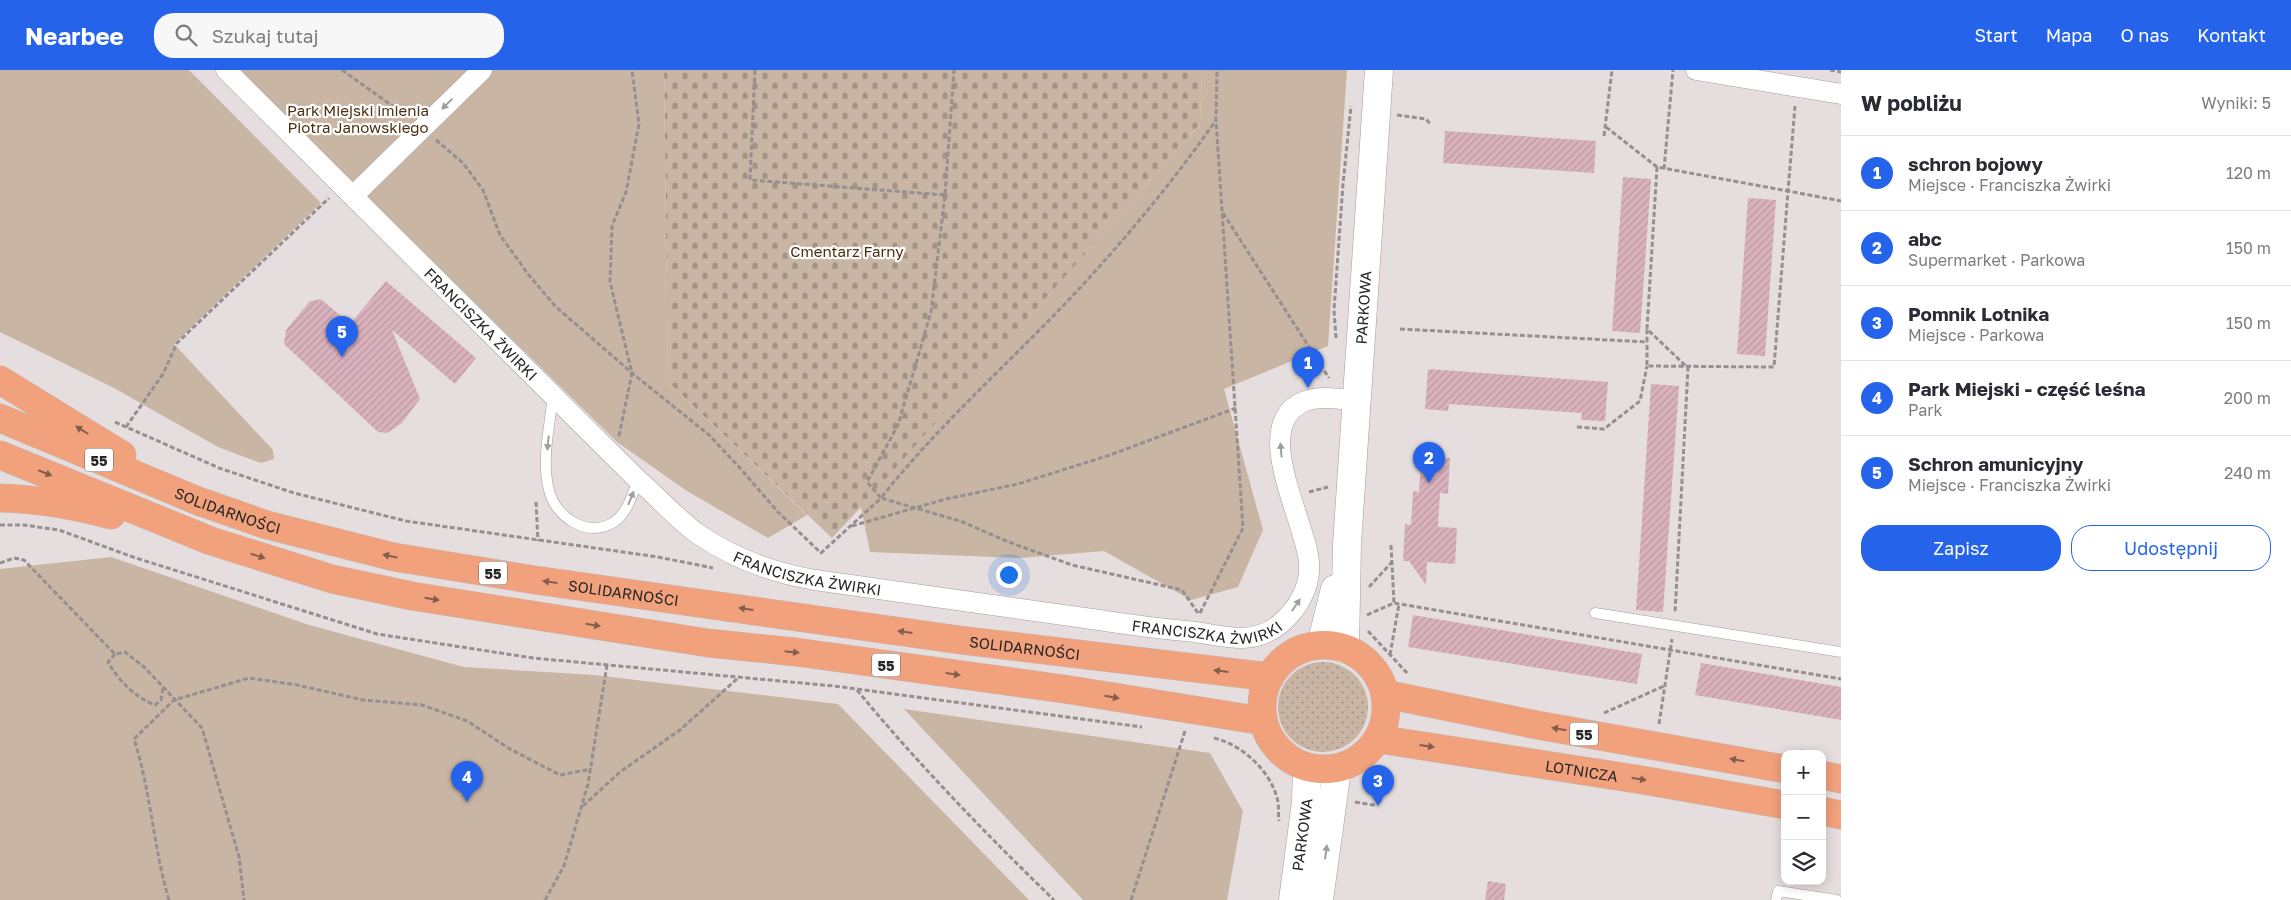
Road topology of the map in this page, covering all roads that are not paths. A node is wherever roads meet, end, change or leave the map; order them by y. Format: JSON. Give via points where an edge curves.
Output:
{"nodes":[{"id":1,"x":226,"y":70,"type":"edge"},
{"id":2,"x":482,"y":70,"type":"edge"},
{"id":3,"x":1379,"y":70,"type":"edge"},
{"id":4,"x":1696,"y":70,"type":"edge"},
{"id":5,"x":1841,"y":94,"type":"edge"},
{"id":6,"x":348,"y":191,"type":"junction"},
{"id":7,"x":0,"y":380,"type":"edge"},
{"id":8,"x":553,"y":394,"type":"junction"},
{"id":9,"x":1357,"y":401,"type":"junction"},
{"id":10,"x":0,"y":418,"type":"edge"},
{"id":11,"x":0,"y":455,"type":"edge"},
{"id":12,"x":638,"y":480,"type":"junction"},
{"id":13,"x":0,"y":498,"type":"edge"},
{"id":14,"x":198,"y":501,"type":"junction"},
{"id":15,"x":212,"y":541,"type":"junction"},
{"id":16,"x":1595,"y":613,"type":"dead end"},
{"id":17,"x":1333,"y":647,"type":"junction"},
{"id":18,"x":1841,"y":652,"type":"edge"},
{"id":19,"x":1270,"y":677,"type":"junction"},
{"id":20,"x":1385,"y":694,"type":"junction"},
{"id":21,"x":1263,"y":720,"type":"junction"},
{"id":22,"x":1378,"y":738,"type":"junction"},
{"id":23,"x":1307,"y":768,"type":"junction"},
{"id":24,"x":1781,"y":768,"type":"edge"},
{"id":25,"x":1337,"y":769,"type":"junction"},
{"id":26,"x":1826,"y":776,"type":"edge"},
{"id":27,"x":1841,"y":779,"type":"edge"},
{"id":28,"x":1781,"y":804,"type":"edge"},
{"id":29,"x":1826,"y":812,"type":"edge"},
{"id":30,"x":1841,"y":814,"type":"edge"},
{"id":31,"x":1293,"y":900,"type":"edge"},
{"id":32,"x":1319,"y":900,"type":"edge"},
{"id":33,"x":1776,"y":900,"type":"edge"},
{"id":34,"x":1837,"y":900,"type":"edge"}],
"edges":[{"from":1,"to":6,"type":"street","name":"FRANCISZKA ŻWIRKI"},
{"from":2,"to":6,"type":"street","one_way":true,"via":[[423,128]]},
{"from":3,"to":9,"type":"street","name":"PARKOWA"},
{"from":4,"to":5,"type":"street"},
{"from":6,"to":8,"type":"street","name":"FRANCISZKA ŻWIRKI"},
{"from":14,"to":7,"type":"main road","one_way":true},
{"from":8,"to":12,"type":"street","name":"FRANCISZKA ŻWIRKI"},
{"from":8,"to":12,"type":"lane","one_way":true,"via":[[546,465],[556,508],[567,519],[597,528],[614,522],[627,508]]},
{"from":12,"to":9,"type":"street","name":"FRANCISZKA ŻWIRKI","one_way":true,"via":[[697,533],[763,568],[808,579],[1240,638],[1261,635],[1285,618],[1307,586],[1310,564],[1284,474],[1280,430],[1289,412],[1303,402],[1329,398]]},
{"from":9,"to":17,"type":"street","name":"PARKOWA","via":[[1347,544]]},
{"from":10,"to":14,"type":"main road","name":"SOLIDARNOŚCI","number":"55"},
{"from":11,"to":15,"type":"main road","number":"55","one_way":true},
{"from":13,"to":15,"type":"main road","via":[[28,498],[76,506]]},
{"from":19,"to":14,"type":"main road","name":"SOLIDARNOŚCI","number":"55","one_way":true,"via":[[960,640],[394,557],[267,525]]},
{"from":15,"to":21,"type":"main road","number":"55","one_way":true,"via":[[332,579],[412,596],[708,643],[1064,689]]},
{"from":16,"to":18,"type":"lane"},
{"from":17,"to":19,"type":"main road","via":[[1301,650],[1283,661]]},
{"from":17,"to":20,"type":"main road","via":[[1359,656],[1371,666]]},
{"from":19,"to":21,"type":"main road","via":[[1264,691]]},
{"from":20,"to":22,"type":"main road","via":[[1384,724]]},
{"from":24,"to":20,"type":"main road","number":"55","one_way":true,"via":[[1519,722]]},
{"from":21,"to":23,"type":"main road","via":[[1272,741],[1287,758]]},
{"from":22,"to":25,"type":"main road","via":[[1361,758]]},
{"from":22,"to":28,"type":"main road","name":"LOTNICZA","number":"55","one_way":true},
{"from":23,"to":25,"type":"main road"},
{"from":23,"to":31,"type":"street","name":"PARKOWA","via":[[1306,802]]},
{"from":32,"to":25,"type":"street","name":"PARKOWA","one_way":true},
{"from":26,"to":27,"type":"main road"},
{"from":29,"to":30,"type":"main road"},
{"from":33,"to":34,"type":"lane","via":[[1778,891]]}]}
